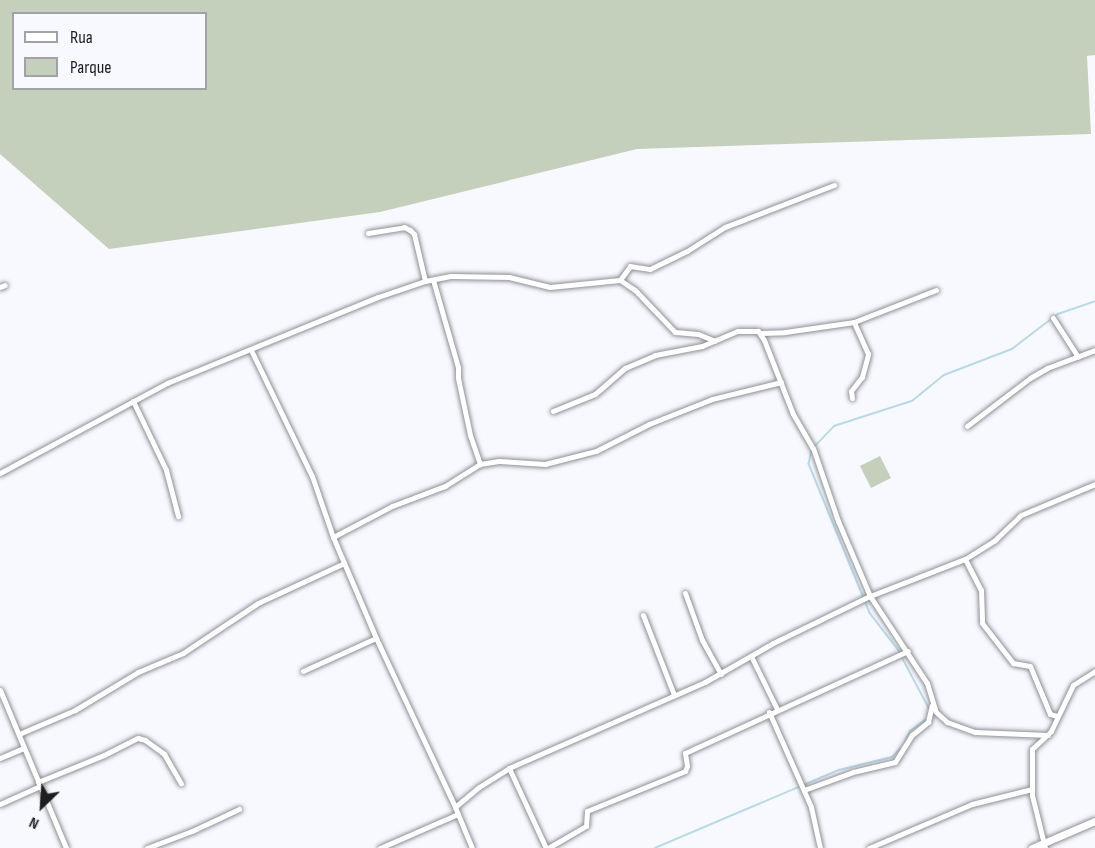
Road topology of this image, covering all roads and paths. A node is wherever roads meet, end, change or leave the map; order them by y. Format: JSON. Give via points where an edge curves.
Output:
{"nodes":[{"id":1,"x":834,"y":185,"type":"dead end"},
{"id":2,"x":368,"y":233,"type":"dead end"},
{"id":3,"x":433,"y":280,"type":"junction"},
{"id":4,"x":620,"y":280,"type":"junction"},
{"id":5,"x":425,"y":281,"type":"junction"},
{"id":6,"x":936,"y":290,"type":"dead end"},
{"id":7,"x":1053,"y":318,"type":"dead end"},
{"id":8,"x":854,"y":322,"type":"junction"},
{"id":9,"x":761,"y":333,"type":"junction"},
{"id":10,"x":715,"y":340,"type":"junction"},
{"id":11,"x":251,"y":350,"type":"junction"},
{"id":12,"x":1095,"y":350,"type":"edge"},
{"id":13,"x":1078,"y":357,"type":"junction"},
{"id":14,"x":781,"y":382,"type":"junction"},
{"id":15,"x":852,"y":398,"type":"dead end"},
{"id":16,"x":133,"y":401,"type":"junction"},
{"id":17,"x":553,"y":411,"type":"dead end"},
{"id":18,"x":967,"y":426,"type":"dead end"},
{"id":19,"x":480,"y":464,"type":"junction"},
{"id":20,"x":0,"y":473,"type":"edge"},
{"id":21,"x":1095,"y":484,"type":"edge"},
{"id":22,"x":178,"y":516,"type":"dead end"},
{"id":23,"x":333,"y":537,"type":"junction"},
{"id":24,"x":965,"y":559,"type":"junction"},
{"id":25,"x":344,"y":563,"type":"junction"},
{"id":26,"x":685,"y":593,"type":"dead end"},
{"id":27,"x":870,"y":596,"type":"junction"},
{"id":28,"x":643,"y":615,"type":"dead end"},
{"id":29,"x":376,"y":638,"type":"junction"},
{"id":30,"x":908,"y":651,"type":"junction"},
{"id":31,"x":751,"y":656,"type":"junction"},
{"id":32,"x":303,"y":671,"type":"dead end"},
{"id":33,"x":1095,"y":671,"type":"edge"},
{"id":34,"x":721,"y":674,"type":"junction"},
{"id":35,"x":0,"y":690,"type":"edge"},
{"id":36,"x":674,"y":695,"type":"junction"},
{"id":37,"x":933,"y":697,"type":"junction"},
{"id":38,"x":777,"y":709,"type":"junction"},
{"id":39,"x":769,"y":712,"type":"junction"},
{"id":40,"x":1057,"y":716,"type":"junction"},
{"id":41,"x":19,"y":734,"type":"junction"},
{"id":42,"x":1048,"y":735,"type":"junction"},
{"id":43,"x":24,"y":748,"type":"junction"},
{"id":44,"x":0,"y":758,"type":"edge"},
{"id":45,"x":509,"y":768,"type":"junction"},
{"id":46,"x":181,"y":783,"type":"dead end"},
{"id":47,"x":39,"y":784,"type":"junction"},
{"id":48,"x":1032,"y":789,"type":"junction"},
{"id":49,"x":804,"y":790,"type":"junction"},
{"id":50,"x":0,"y":804,"type":"edge"},
{"id":51,"x":455,"y":807,"type":"junction"},
{"id":52,"x":239,"y":808,"type":"dead end"},
{"id":53,"x":458,"y":814,"type":"junction"},
{"id":54,"x":1095,"y":821,"type":"edge"},
{"id":55,"x":1044,"y":846,"type":"edge"},
{"id":56,"x":66,"y":848,"type":"edge"},
{"id":57,"x":147,"y":848,"type":"edge"},
{"id":58,"x":380,"y":848,"type":"edge"},
{"id":59,"x":472,"y":848,"type":"edge"},
{"id":60,"x":547,"y":848,"type":"edge"},
{"id":61,"x":820,"y":848,"type":"edge"},
{"id":62,"x":869,"y":848,"type":"edge"},
{"id":63,"x":1032,"y":848,"type":"edge"}],
"edges":[{"from":1,"to":4,"type":"street","via":[[725,226],[650,269],[630,266]]},
{"from":2,"to":5,"type":"street","via":[[404,227],[410,230]]},
{"from":3,"to":4,"type":"street","via":[[501,276],[559,287]]},
{"from":3,"to":5,"type":"street"},
{"from":3,"to":19,"type":"street"},
{"from":4,"to":10,"type":"street","via":[[635,290],[675,332]]},
{"from":5,"to":11,"type":"street"},
{"from":6,"to":8,"type":"street"},
{"from":7,"to":13,"type":"street"},
{"from":8,"to":9,"type":"street"},
{"from":8,"to":15,"type":"street","via":[[868,354],[862,377],[851,391]]},
{"from":9,"to":10,"type":"street","via":[[743,330]]},
{"from":9,"to":14,"type":"street"},
{"from":10,"to":17,"type":"street","via":[[655,355],[625,368],[595,394]]},
{"from":11,"to":16,"type":"street","via":[[167,383]]},
{"from":11,"to":23,"type":"street","via":[[312,476]]},
{"from":12,"to":13,"type":"street"},
{"from":13,"to":18,"type":"street","via":[[1030,378]]},
{"from":14,"to":19,"type":"street","via":[[712,399],[596,451],[545,464]]},
{"from":14,"to":27,"type":"street","via":[[797,423],[813,448]]},
{"from":16,"to":20,"type":"street"},
{"from":16,"to":22,"type":"street","via":[[166,470]]},
{"from":19,"to":23,"type":"street","via":[[445,486],[388,508]]},
{"from":21,"to":24,"type":"street","via":[[1021,515]]},
{"from":23,"to":25,"type":"street"},
{"from":24,"to":27,"type":"street"},
{"from":24,"to":40,"type":"street","via":[[981,590],[982,623],[1013,663],[1030,666],[1050,714]]},
{"from":25,"to":29,"type":"street"},
{"from":25,"to":41,"type":"street","via":[[258,603],[183,653],[138,672],[75,710]]},
{"from":26,"to":34,"type":"street","via":[[702,640]]},
{"from":27,"to":30,"type":"street"},
{"from":27,"to":31,"type":"street"},
{"from":28,"to":36,"type":"street"},
{"from":29,"to":32,"type":"street"},
{"from":29,"to":51,"type":"street"},
{"from":30,"to":37,"type":"street"},
{"from":30,"to":38,"type":"street"},
{"from":31,"to":34,"type":"street"},
{"from":31,"to":38,"type":"street"},
{"from":33,"to":40,"type":"street","via":[[1073,685]]},
{"from":34,"to":36,"type":"street"},
{"from":35,"to":41,"type":"street"},
{"from":36,"to":45,"type":"street"},
{"from":37,"to":42,"type":"street","via":[[936,712],[947,722],[975,732]]},
{"from":37,"to":49,"type":"street","via":[[928,722],[912,735],[895,762]]},
{"from":38,"to":39,"type":"street"},
{"from":39,"to":49,"type":"street"},
{"from":39,"to":60,"type":"street","via":[[685,753],[685,771],[587,811],[586,826]]},
{"from":40,"to":42,"type":"street"},
{"from":41,"to":43,"type":"street"},
{"from":42,"to":48,"type":"street","via":[[1032,749]]},
{"from":43,"to":44,"type":"street"},
{"from":43,"to":47,"type":"street"},
{"from":45,"to":51,"type":"street"},
{"from":45,"to":60,"type":"street"},
{"from":46,"to":47,"type":"street","via":[[164,754],[138,738]]},
{"from":47,"to":50,"type":"street"},
{"from":47,"to":56,"type":"street"},
{"from":48,"to":55,"type":"street"},
{"from":48,"to":62,"type":"street","via":[[972,804]]},
{"from":49,"to":61,"type":"street","via":[[816,821]]},
{"from":51,"to":53,"type":"street"},
{"from":52,"to":57,"type":"street"},
{"from":53,"to":58,"type":"street"},
{"from":53,"to":59,"type":"street"},
{"from":54,"to":55,"type":"street"},
{"from":55,"to":63,"type":"street"}]}
